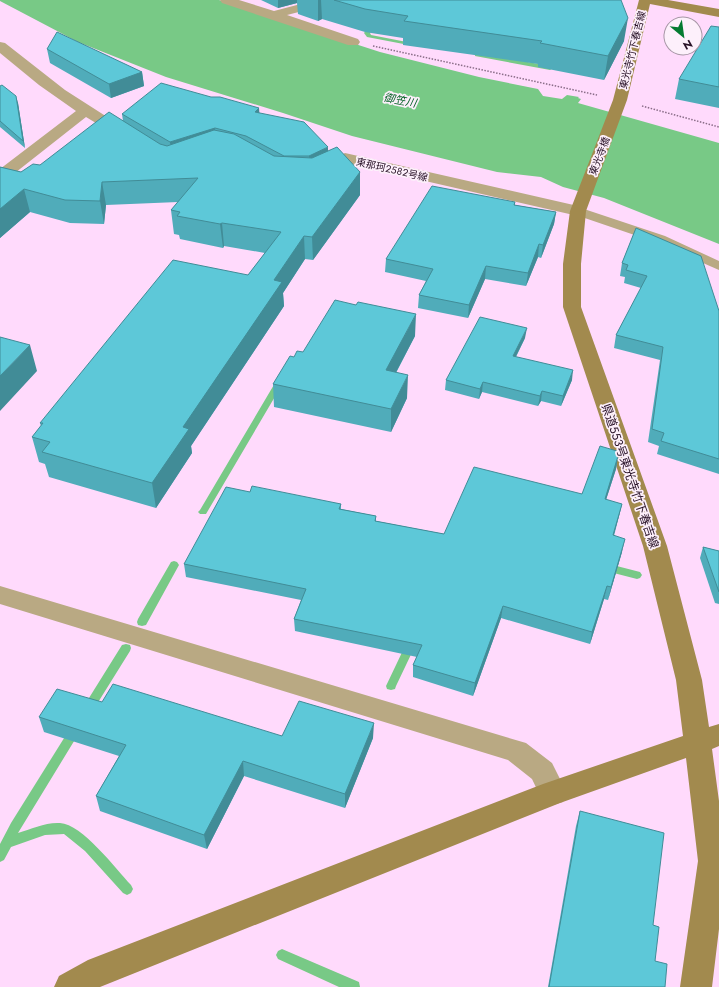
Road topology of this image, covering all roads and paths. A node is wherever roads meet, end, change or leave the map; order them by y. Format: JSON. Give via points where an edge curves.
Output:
{"nodes":[{"id":1,"x":226,"y":0,"type":"edge"},
{"id":2,"x":330,"y":0,"type":"edge"},
{"id":3,"x":646,"y":0,"type":"edge"},
{"id":4,"x":719,"y":13,"type":"edge"},
{"id":5,"x":274,"y":15,"type":"junction"},
{"id":6,"x":353,"y":42,"type":"joint"},
{"id":7,"x":0,"y":46,"type":"edge"},
{"id":8,"x":620,"y":100,"type":"junction"},
{"id":9,"x":85,"y":111,"type":"junction"},
{"id":10,"x":719,"y":127,"type":"edge"},
{"id":11,"x":138,"y":142,"type":"edge"},
{"id":12,"x":2,"y":173,"type":"edge"},
{"id":13,"x":305,"y":174,"type":"edge"},
{"id":14,"x":578,"y":211,"type":"junction"},
{"id":15,"x":719,"y":266,"type":"edge"},
{"id":16,"x":0,"y":595,"type":"edge"},
{"id":17,"x":708,"y":739,"type":"edge"},
{"id":18,"x":553,"y":793,"type":"junction"},
{"id":19,"x":70,"y":987,"type":"edge"},
{"id":20,"x":696,"y":987,"type":"edge"}],
"edges":[{"from":1,"to":5,"type":"street"},
{"from":2,"to":5,"type":"street"},
{"from":3,"to":4,"type":"main road"},
{"from":3,"to":8,"type":"main road","name":"東光寺竹下春吉線"},
{"from":5,"to":6,"type":"street"},
{"from":6,"to":8,"type":"path"},
{"from":7,"to":9,"type":"street","via":[[23,67]]},
{"from":8,"to":10,"type":"path"},
{"from":8,"to":14,"type":"main road","name":"東光寺橋"},
{"from":9,"to":11,"type":"street"},
{"from":9,"to":12,"type":"street"},
{"from":13,"to":14,"type":"street","name":"東那珂２５８２号線","via":[[313,174],[345,158]]},
{"from":14,"to":15,"type":"lane","via":[[660,239]]},
{"from":14,"to":17,"type":"main road","name":"県道553号東光寺竹下春吉線","via":[[572,264],[572,307],[655,546],[689,680]]},
{"from":16,"to":18,"type":"street","via":[[516,751],[542,771]]},
{"from":17,"to":18,"type":"main road"},
{"from":17,"to":20,"type":"main road","via":[[713,861]]},
{"from":18,"to":19,"type":"main road","via":[[88,976]]}]}
